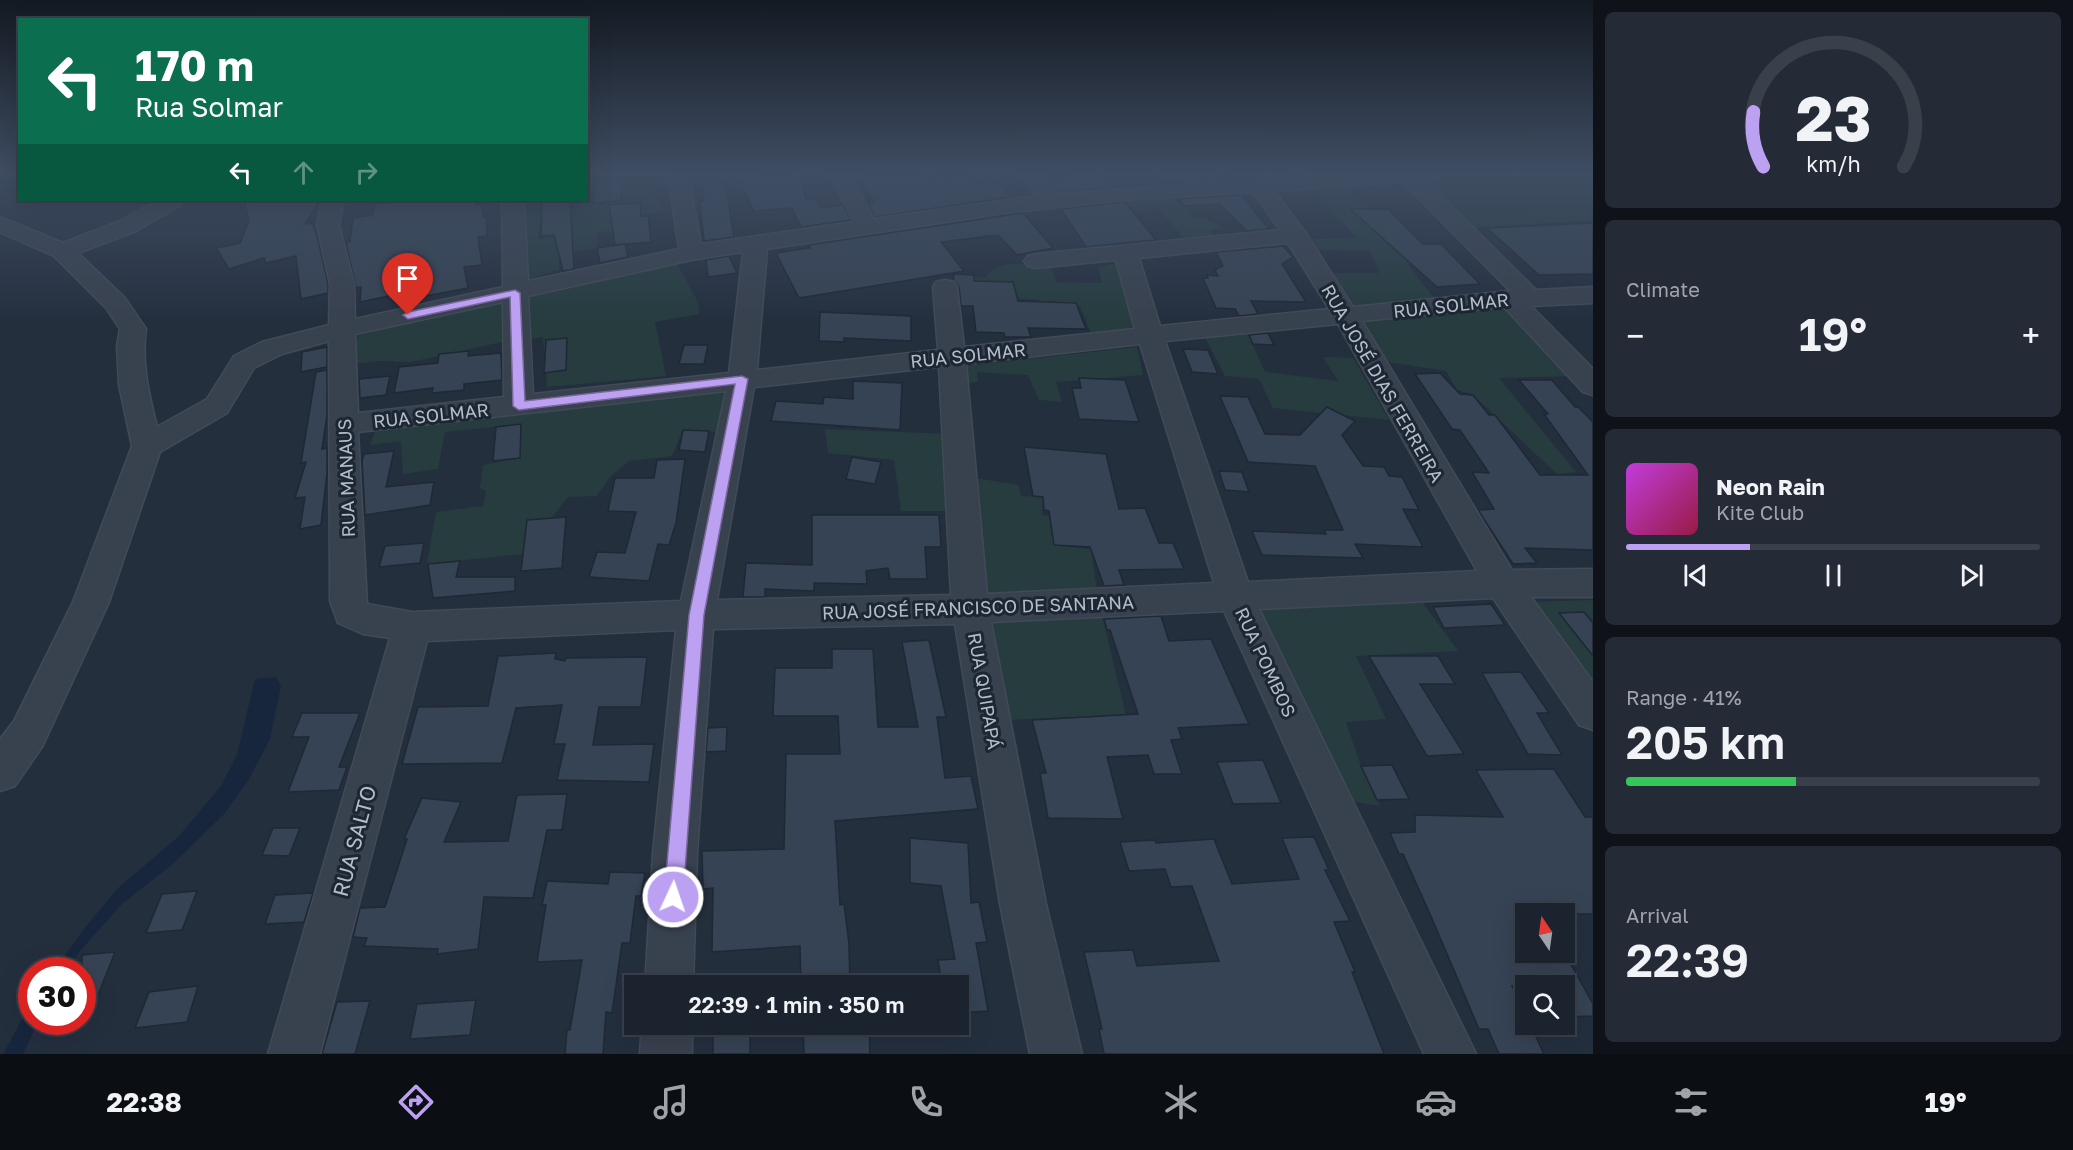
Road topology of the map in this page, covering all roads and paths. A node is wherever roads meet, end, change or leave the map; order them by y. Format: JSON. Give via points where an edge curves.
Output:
{"nodes":[{"id":1,"x":133,"y":223,"type":"edge"},
{"id":2,"x":328,"y":223,"type":"edge"},
{"id":3,"x":513,"y":223,"type":"edge"},
{"id":4,"x":686,"y":223,"type":"edge"},
{"id":5,"x":866,"y":223,"type":"edge"},
{"id":6,"x":888,"y":223,"type":"edge"},
{"id":7,"x":1286,"y":223,"type":"edge"},
{"id":8,"x":1452,"y":223,"type":"edge"},
{"id":9,"x":0,"y":224,"type":"edge"},
{"id":10,"x":867,"y":226,"type":"junction"},
{"id":11,"x":1295,"y":235,"type":"junction"},
{"id":12,"x":756,"y":242,"type":"junction"},
{"id":13,"x":62,"y":251,"type":"junction"},
{"id":14,"x":691,"y":253,"type":"junction"},
{"id":15,"x":1126,"y":253,"type":"junction"},
{"id":16,"x":1036,"y":261,"type":"dead end"},
{"id":17,"x":945,"y":287,"type":"dead end"},
{"id":18,"x":515,"y":293,"type":"junction"},
{"id":19,"x":1593,"y":295,"type":"edge"},
{"id":20,"x":1520,"y":298,"type":"junction"},
{"id":21,"x":1346,"y":316,"type":"junction"},
{"id":22,"x":344,"y":329,"type":"junction"},
{"id":23,"x":1150,"y":335,"type":"junction"},
{"id":24,"x":952,"y":357,"type":"junction"},
{"id":25,"x":742,"y":379,"type":"junction"},
{"id":26,"x":1593,"y":386,"type":"edge"},
{"id":27,"x":519,"y":406,"type":"junction"},
{"id":28,"x":343,"y":424,"type":"junction"},
{"id":29,"x":147,"y":446,"type":"junction"},
{"id":30,"x":1593,"y":583,"type":"edge"},
{"id":31,"x":1502,"y":584,"type":"junction"},
{"id":32,"x":1236,"y":598,"type":"junction"},
{"id":33,"x":970,"y":609,"type":"junction"},
{"id":34,"x":696,"y":615,"type":"junction"},
{"id":35,"x":363,"y":619,"type":"joint"},
{"id":36,"x":412,"y":627,"type":"junction"},
{"id":37,"x":1593,"y":713,"type":"edge"},
{"id":38,"x":0,"y":772,"type":"edge"},
{"id":39,"x":669,"y":975,"type":"edge"},
{"id":40,"x":667,"y":1035,"type":"edge"},
{"id":41,"x":294,"y":1054,"type":"edge"},
{"id":42,"x":666,"y":1054,"type":"edge"},
{"id":43,"x":1056,"y":1054,"type":"edge"},
{"id":44,"x":1450,"y":1054,"type":"edge"}],
"edges":[{"from":1,"to":13,"type":"street"},
{"from":2,"to":22,"type":"street","name":"RUA MANAUS","via":[[342,284]]},
{"from":3,"to":18,"type":"street"},
{"from":4,"to":14,"type":"street"},
{"from":5,"to":10,"type":"street"},
{"from":6,"to":10,"type":"street"},
{"from":7,"to":11,"type":"street","name":"RUA JOSÉ DIAS FERREIRA"},
{"from":8,"to":20,"type":"street"},
{"from":9,"to":13,"type":"street"},
{"from":10,"to":12,"type":"street"},
{"from":11,"to":15,"type":"street"},
{"from":11,"to":21,"type":"street","name":"RUA JOSÉ DIAS FERREIRA"},
{"from":12,"to":14,"type":"street"},
{"from":12,"to":25,"type":"street"},
{"from":13,"to":29,"type":"street","via":[[116,303],[134,329],[130,346],[133,385]]},
{"from":14,"to":18,"type":"street"},
{"from":15,"to":16,"type":"street"},
{"from":15,"to":23,"type":"street","name":"RUA POMBOS"},
{"from":17,"to":24,"type":"street","name":"RUA QUIPAPÁ"},
{"from":18,"to":22,"type":"street"},
{"from":18,"to":27,"type":"street"},
{"from":19,"to":20,"type":"street","name":"RUA SOLMAR"},
{"from":20,"to":21,"type":"street","name":"RUA SOLMAR"},
{"from":20,"to":26,"type":"street"},
{"from":21,"to":23,"type":"street","name":"RUA SOLMAR"},
{"from":21,"to":31,"type":"street","name":"RUA JOSÉ DIAS FERREIRA"},
{"from":22,"to":28,"type":"street","name":"RUA MANAUS"},
{"from":22,"to":29,"type":"street","via":[[272,348],[244,362],[217,406]]},
{"from":23,"to":24,"type":"street","name":"RUA SOLMAR"},
{"from":23,"to":32,"type":"street","name":"RUA POMBOS"},
{"from":24,"to":25,"type":"street","name":"RUA SOLMAR"},
{"from":24,"to":33,"type":"street","name":"RUA QUIPAPÁ"},
{"from":25,"to":27,"type":"street","name":"RUA SOLMAR"},
{"from":25,"to":34,"type":"street"},
{"from":27,"to":28,"type":"street","name":"RUA SOLMAR"},
{"from":28,"to":35,"type":"street","name":"RUA MANAUS","via":[[348,601],[351,613]]},
{"from":29,"to":38,"type":"street","via":[[91,602],[28,734]]},
{"from":30,"to":31,"type":"street","name":"RUA JOSÉ FRANCISCO DE SANTANA"},
{"from":31,"to":32,"type":"street","name":"RUA JOSÉ FRANCISCO DE SANTANA"},
{"from":31,"to":37,"type":"street","name":"RUA JOSÉ DIAS FERREIRA"},
{"from":32,"to":33,"type":"street","name":"RUA JOSÉ FRANCISCO DE SANTANA"},
{"from":32,"to":44,"type":"street","name":"RUA POMBOS"},
{"from":33,"to":34,"type":"street","name":"RUA JOSÉ FRANCISCO DE SANTANA"},
{"from":33,"to":43,"type":"street","name":"RUA QUIPAPÁ","via":[[1023,904]]},
{"from":34,"to":36,"type":"street","name":"RUA JOSÉ FRANCISCO DE SANTANA"},
{"from":34,"to":39,"type":"street","via":[[675,853]]},
{"from":35,"to":36,"type":"street","name":"RUA JOSÉ FRANCISCO DE SANTANA"},
{"from":36,"to":41,"type":"street","name":"RUA SALTO"},
{"from":40,"to":42,"type":"street"}]}
